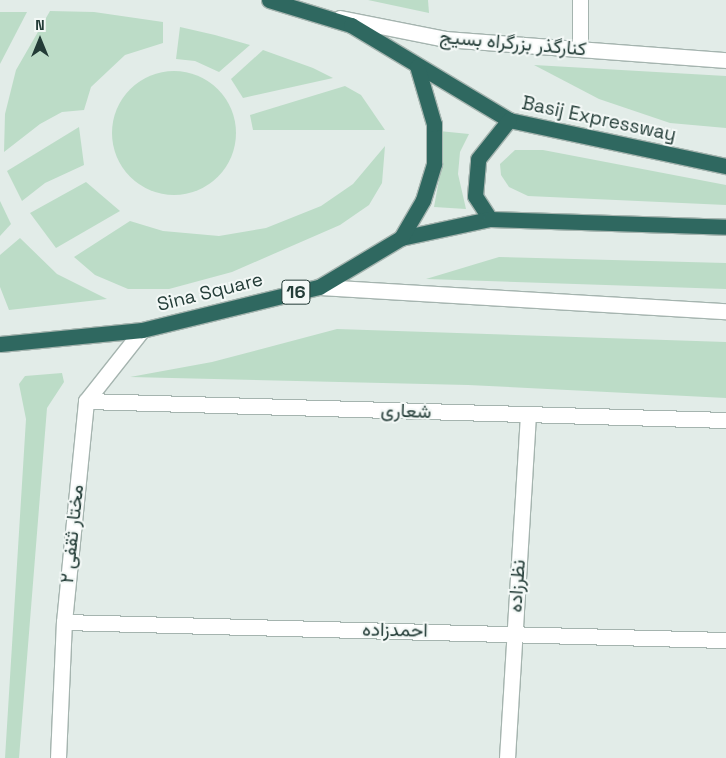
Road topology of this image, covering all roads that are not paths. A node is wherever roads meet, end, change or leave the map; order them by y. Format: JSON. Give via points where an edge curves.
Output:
{"nodes":[{"id":1,"x":269,"y":0,"type":"edge"},
{"id":2,"x":580,"y":0,"type":"edge"},
{"id":3,"x":302,"y":10,"type":"junction"},
{"id":4,"x":580,"y":49,"type":"junction"},
{"id":5,"x":726,"y":60,"type":"edge"},
{"id":6,"x":417,"y":66,"type":"junction"},
{"id":7,"x":508,"y":120,"type":"junction"},
{"id":8,"x":726,"y":166,"type":"edge"},
{"id":9,"x":490,"y":219,"type":"junction"},
{"id":10,"x":726,"y":227,"type":"edge"},
{"id":11,"x":401,"y":238,"type":"junction"},
{"id":12,"x":319,"y":287,"type":"junction"},
{"id":13,"x":726,"y":311,"type":"edge"},
{"id":14,"x":142,"y":330,"type":"junction"},
{"id":15,"x":0,"y":344,"type":"edge"},
{"id":16,"x":86,"y":401,"type":"junction"},
{"id":17,"x":528,"y":415,"type":"junction"},
{"id":18,"x":726,"y":420,"type":"edge"},
{"id":19,"x":64,"y":622,"type":"junction"},
{"id":20,"x":514,"y":633,"type":"junction"},
{"id":21,"x":726,"y":640,"type":"edge"},
{"id":22,"x":58,"y":758,"type":"edge"},
{"id":23,"x":507,"y":758,"type":"edge"}],
"edges":[{"from":1,"to":3,"type":"highway"},
{"from":2,"to":4,"type":"street"},
{"from":3,"to":4,"type":"street","name":"کنارگذر بزرگراه بسیج","via":[[445,39]]},
{"from":3,"to":6,"type":"highway","via":[[351,25]]},
{"from":4,"to":5,"type":"street","name":"کنارگذر بزرگراه بسیج"},
{"from":6,"to":7,"type":"highway","name":"Basij Expressway"},
{"from":6,"to":11,"type":"highway","name":"Sina Square","number":"16","via":[[434,124],[434,164],[423,200]]},
{"from":7,"to":8,"type":"highway","name":"Basij Expressway"},
{"from":7,"to":9,"type":"highway","via":[[478,159],[475,196]]},
{"from":9,"to":10,"type":"highway","number":"16"},
{"from":9,"to":11,"type":"highway","number":"16"},
{"from":11,"to":12,"type":"highway","name":"Sina Square","number":"16"},
{"from":12,"to":13,"type":"street"},
{"from":12,"to":14,"type":"highway","name":"Sina Square","number":"16"},
{"from":14,"to":15,"type":"highway","name":"Sina Square","number":"16"},
{"from":14,"to":16,"type":"street"},
{"from":16,"to":17,"type":"street","name":"شعاری"},
{"from":16,"to":19,"type":"street","name":"مختار ثقفی ۲"},
{"from":17,"to":18,"type":"street","name":"شعاری"},
{"from":17,"to":20,"type":"street","name":"نظرزاده"},
{"from":19,"to":20,"type":"street","name":"احمدزاده"},
{"from":19,"to":22,"type":"street","name":"مختار ثقفی ۲"},
{"from":20,"to":21,"type":"street","name":"احمدزاده"},
{"from":20,"to":23,"type":"street","name":"نظرزاده"}]}
